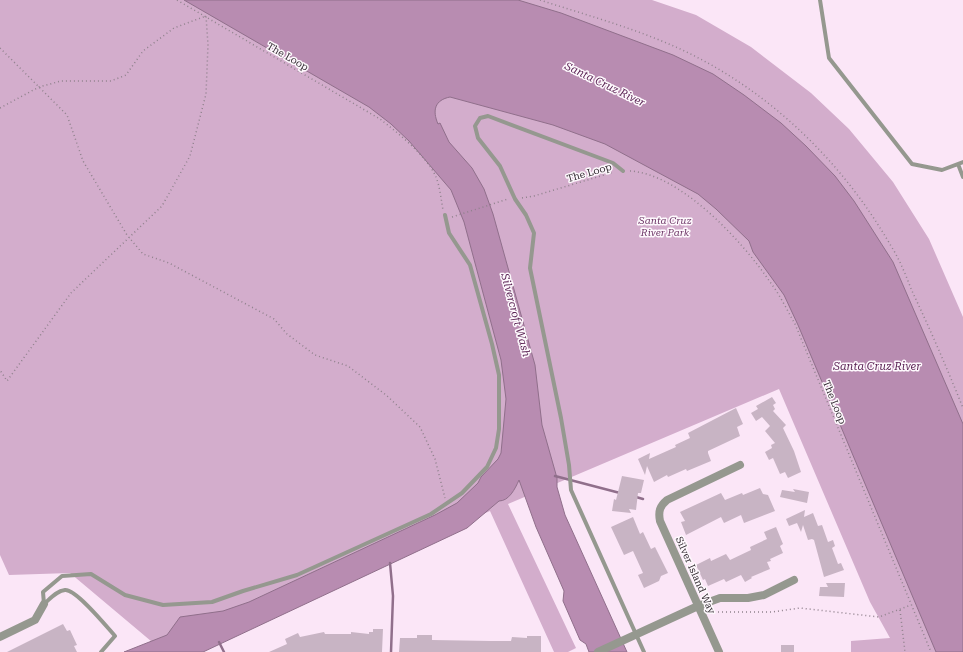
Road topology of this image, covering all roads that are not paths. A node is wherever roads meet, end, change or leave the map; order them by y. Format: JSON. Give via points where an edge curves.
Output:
{"nodes":[{"id":1,"x":820,"y":0,"type":"edge"},
{"id":2,"x":961,"y":163,"type":"edge"},
{"id":3,"x":622,"y":171,"type":"road end"},
{"id":4,"x":963,"y":177,"type":"edge"},
{"id":5,"x":445,"y":215,"type":"road end"},
{"id":6,"x":740,"y":465,"type":"dead end"},
{"id":7,"x":794,"y":580,"type":"dead end"},
{"id":8,"x":44,"y":604,"type":"junction"},
{"id":9,"x":699,"y":609,"type":"junction"},
{"id":10,"x":636,"y":634,"type":"junction"},
{"id":11,"x":0,"y":637,"type":"edge"},
{"id":12,"x":101,"y":652,"type":"edge"},
{"id":13,"x":598,"y":652,"type":"edge"},
{"id":14,"x":644,"y":652,"type":"edge"},
{"id":15,"x":719,"y":652,"type":"edge"}],
"edges":[{"from":1,"to":2,"type":"lane","via":[[829,58],[912,164],[942,170]]},
{"from":2,"to":4,"type":"lane"},
{"from":3,"to":10,"type":"lane","via":[[614,163],[488,116],[480,118],[475,126],[478,138],[500,166],[534,233],[530,268],[561,418],[571,490]]},
{"from":5,"to":8,"type":"lane","via":[[449,233],[470,265],[499,375],[499,429],[496,448],[487,467],[462,493],[431,514],[297,575],[212,602],[163,604],[125,595],[91,574],[62,576],[44,592]]},
{"from":6,"to":9,"type":"street","name":"Silver Island Way","via":[[675,495],[659,506],[660,521]]},
{"from":7,"to":9,"type":"street","via":[[764,595],[720,598]]},
{"from":8,"to":11,"type":"street","via":[[35,620]]},
{"from":8,"to":12,"type":"lane","via":[[65,590],[71,592],[115,636]]},
{"from":9,"to":10,"type":"street"},
{"from":9,"to":15,"type":"street","name":"Silver Island Way"},
{"from":10,"to":13,"type":"street"},
{"from":10,"to":14,"type":"lane"}]}
